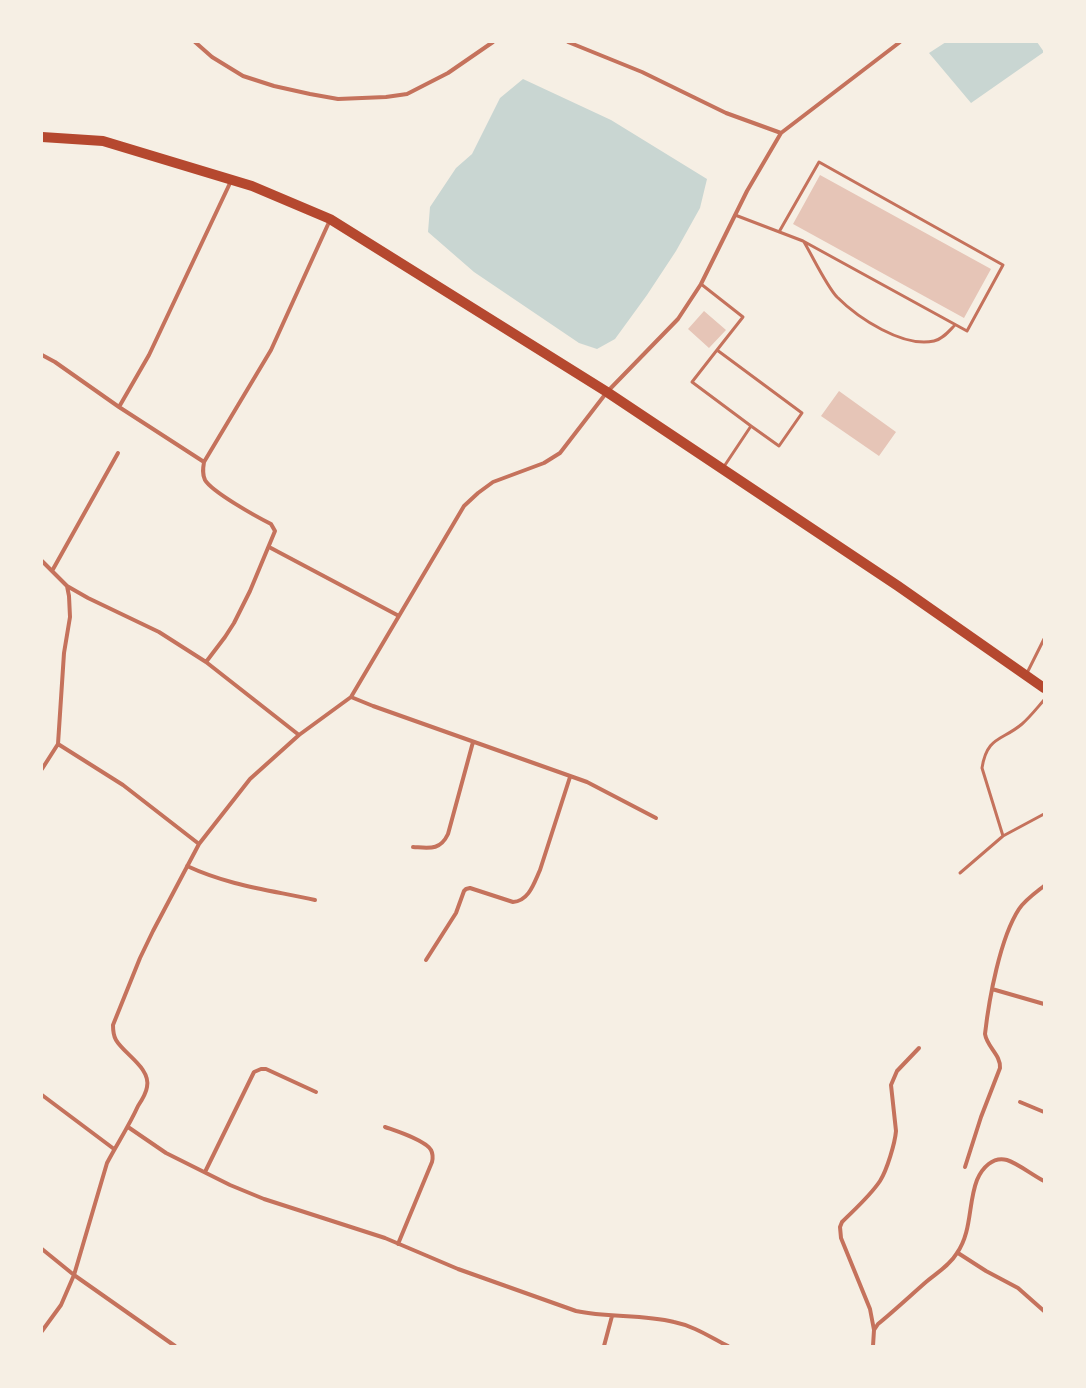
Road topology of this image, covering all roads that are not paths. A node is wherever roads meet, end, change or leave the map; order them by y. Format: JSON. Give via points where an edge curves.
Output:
{"nodes":[{"id":1,"x":195,"y":42,"type":"edge"},
{"id":2,"x":493,"y":42,"type":"edge"},
{"id":3,"x":568,"y":42,"type":"edge"},
{"id":4,"x":900,"y":42,"type":"edge"},
{"id":5,"x":781,"y":132,"type":"junction"},
{"id":6,"x":42,"y":137,"type":"edge"},
{"id":7,"x":231,"y":181,"type":"junction"},
{"id":8,"x":735,"y":215,"type":"junction"},
{"id":9,"x":330,"y":219,"type":"junction"},
{"id":10,"x":779,"y":232,"type":"junction"},
{"id":11,"x":803,"y":240,"type":"junction"},
{"id":12,"x":700,"y":284,"type":"junction"},
{"id":13,"x":955,"y":325,"type":"junction"},
{"id":14,"x":717,"y":350,"type":"junction"},
{"id":15,"x":42,"y":355,"type":"edge"},
{"id":16,"x":607,"y":392,"type":"junction"},
{"id":17,"x":119,"y":407,"type":"junction"},
{"id":18,"x":751,"y":426,"type":"junction"},
{"id":19,"x":118,"y":453,"type":"dead end"},
{"id":20,"x":204,"y":462,"type":"junction"},
{"id":21,"x":722,"y":469,"type":"junction"},
{"id":22,"x":269,"y":547,"type":"junction"},
{"id":23,"x":42,"y":561,"type":"edge"},
{"id":24,"x":52,"y":571,"type":"junction"},
{"id":25,"x":67,"y":586,"type":"junction"},
{"id":26,"x":400,"y":616,"type":"junction"},
{"id":27,"x":1044,"y":639,"type":"edge"},
{"id":28,"x":206,"y":662,"type":"junction"},
{"id":29,"x":1026,"y":675,"type":"junction"},
{"id":30,"x":1044,"y":688,"type":"edge"},
{"id":31,"x":351,"y":697,"type":"junction"},
{"id":32,"x":1044,"y":700,"type":"edge"},
{"id":33,"x":299,"y":735,"type":"junction"},
{"id":34,"x":472,"y":742,"type":"junction"},
{"id":35,"x":58,"y":744,"type":"junction"},
{"id":36,"x":42,"y":769,"type":"edge"},
{"id":37,"x":570,"y":777,"type":"junction"},
{"id":38,"x":1044,"y":814,"type":"edge"},
{"id":39,"x":656,"y":818,"type":"dead end"},
{"id":40,"x":1003,"y":836,"type":"junction"},
{"id":41,"x":199,"y":844,"type":"junction"},
{"id":42,"x":413,"y":847,"type":"dead end"},
{"id":43,"x":187,"y":866,"type":"junction"},
{"id":44,"x":960,"y":873,"type":"dead end"},
{"id":45,"x":1044,"y":886,"type":"edge"},
{"id":46,"x":315,"y":900,"type":"dead end"},
{"id":47,"x":426,"y":960,"type":"dead end"},
{"id":48,"x":992,"y":989,"type":"junction"},
{"id":49,"x":1044,"y":1004,"type":"edge"},
{"id":50,"x":919,"y":1048,"type":"dead end"},
{"id":51,"x":316,"y":1092,"type":"dead end"},
{"id":52,"x":42,"y":1095,"type":"edge"},
{"id":53,"x":1020,"y":1102,"type":"dead end"},
{"id":54,"x":1044,"y":1112,"type":"edge"},
{"id":55,"x":128,"y":1127,"type":"junction"},
{"id":56,"x":385,"y":1127,"type":"dead end"},
{"id":57,"x":114,"y":1149,"type":"junction"},
{"id":58,"x":965,"y":1167,"type":"dead end"},
{"id":59,"x":205,"y":1172,"type":"junction"},
{"id":60,"x":1044,"y":1181,"type":"edge"},
{"id":61,"x":398,"y":1244,"type":"junction"},
{"id":62,"x":42,"y":1249,"type":"edge"},
{"id":63,"x":958,"y":1253,"type":"junction"},
{"id":64,"x":74,"y":1275,"type":"junction"},
{"id":65,"x":1044,"y":1311,"type":"edge"},
{"id":66,"x":612,"y":1316,"type":"junction"},
{"id":67,"x":874,"y":1330,"type":"junction"},
{"id":68,"x":42,"y":1331,"type":"edge"},
{"id":69,"x":175,"y":1346,"type":"edge"},
{"id":70,"x":604,"y":1346,"type":"edge"},
{"id":71,"x":728,"y":1346,"type":"edge"},
{"id":72,"x":873,"y":1346,"type":"edge"}],
"edges":[{"from":1,"to":2,"type":"street","via":[[212,57],[243,76],[274,86],[338,99],[407,94],[448,73]]},
{"from":3,"to":5,"type":"street","via":[[642,72],[726,113]]},
{"from":4,"to":5,"type":"street"},
{"from":5,"to":8,"type":"street"},
{"from":6,"to":7,"type":"main road","via":[[104,141]]},
{"from":7,"to":9,"type":"main road","via":[[252,186]]},
{"from":7,"to":17,"type":"street","via":[[149,355]]},
{"from":8,"to":10,"type":"lane"},
{"from":8,"to":12,"type":"street"},
{"from":9,"to":16,"type":"main road"},
{"from":9,"to":20,"type":"street","via":[[271,350]]},
{"from":10,"to":11,"type":"lane"},
{"from":10,"to":13,"type":"lane","via":[[819,162],[1003,265],[967,331]]},
{"from":11,"to":13,"type":"lane"},
{"from":11,"to":13,"type":"lane","via":[[836,296],[863,318],[891,334],[915,341],[934,341],[942,338]]},
{"from":12,"to":14,"type":"lane","via":[[743,317]]},
{"from":12,"to":16,"type":"street","via":[[678,319]]},
{"from":14,"to":18,"type":"lane","via":[[692,382]]},
{"from":14,"to":18,"type":"lane","via":[[802,413],[779,446]]},
{"from":15,"to":17,"type":"street"},
{"from":16,"to":21,"type":"main road"},
{"from":16,"to":26,"type":"street","via":[[560,452],[544,463],[493,482],[464,506]]},
{"from":17,"to":20,"type":"street"},
{"from":18,"to":21,"type":"lane"},
{"from":19,"to":24,"type":"street"},
{"from":20,"to":22,"type":"street","via":[[203,475],[206,482],[273,526],[275,531]]},
{"from":21,"to":29,"type":"main road"},
{"from":22,"to":26,"type":"street"},
{"from":22,"to":28,"type":"street","via":[[234,623]]},
{"from":23,"to":24,"type":"street"},
{"from":24,"to":25,"type":"street"},
{"from":25,"to":28,"type":"street","via":[[159,632]]},
{"from":25,"to":35,"type":"street","via":[[70,616],[64,653]]},
{"from":26,"to":31,"type":"street"},
{"from":27,"to":29,"type":"lane"},
{"from":28,"to":33,"type":"street"},
{"from":29,"to":30,"type":"main road"},
{"from":31,"to":33,"type":"street"},
{"from":31,"to":34,"type":"street"},
{"from":32,"to":40,"type":"lane","via":[[1022,724],[989,745],[983,758],[982,768]]},
{"from":33,"to":41,"type":"street","via":[[250,780]]},
{"from":34,"to":37,"type":"street"},
{"from":34,"to":42,"type":"street","via":[[444,842],[432,848]]},
{"from":35,"to":36,"type":"street"},
{"from":35,"to":41,"type":"street","via":[[123,785]]},
{"from":37,"to":39,"type":"street","via":[[587,782]]},
{"from":37,"to":47,"type":"street","via":[[540,870],[524,899],[513,902],[470,888],[466,889],[456,913]]},
{"from":38,"to":40,"type":"lane"},
{"from":40,"to":44,"type":"lane"},
{"from":41,"to":43,"type":"street"},
{"from":43,"to":46,"type":"street","via":[[208,876],[239,885]]},
{"from":43,"to":55,"type":"street","via":[[140,958],[113,1025],[115,1039],[143,1070],[148,1081]]},
{"from":45,"to":48,"type":"street","via":[[1020,908],[1014,918],[1005,938]]},
{"from":48,"to":49,"type":"street"},
{"from":48,"to":58,"type":"street","via":[[985,1034],[998,1058],[1000,1068]]},
{"from":50,"to":67,"type":"street","via":[[897,1071],[891,1085],[896,1131],[884,1173],[877,1185],[840,1227],[841,1238],[870,1309]]},
{"from":51,"to":59,"type":"street","via":[[266,1069],[254,1072]]},
{"from":52,"to":57,"type":"street"},
{"from":53,"to":54,"type":"street"},
{"from":55,"to":57,"type":"street"},
{"from":55,"to":59,"type":"street","via":[[166,1153]]},
{"from":56,"to":61,"type":"street","via":[[423,1143],[432,1151],[433,1156]]},
{"from":57,"to":64,"type":"street","via":[[103,1176]]},
{"from":59,"to":61,"type":"street","via":[[264,1199]]},
{"from":60,"to":63,"type":"street","via":[[1009,1160],[993,1161],[983,1169],[977,1181],[965,1236]]},
{"from":61,"to":66,"type":"street","via":[[458,1269],[564,1307]]},
{"from":62,"to":64,"type":"street"},
{"from":63,"to":65,"type":"street","via":[[1018,1288]]},
{"from":63,"to":67,"type":"street"},
{"from":64,"to":68,"type":"street","via":[[61,1305]]},
{"from":64,"to":69,"type":"street"},
{"from":66,"to":70,"type":"street"},
{"from":66,"to":71,"type":"street","via":[[674,1322],[699,1330]]},
{"from":67,"to":72,"type":"street"}]}
